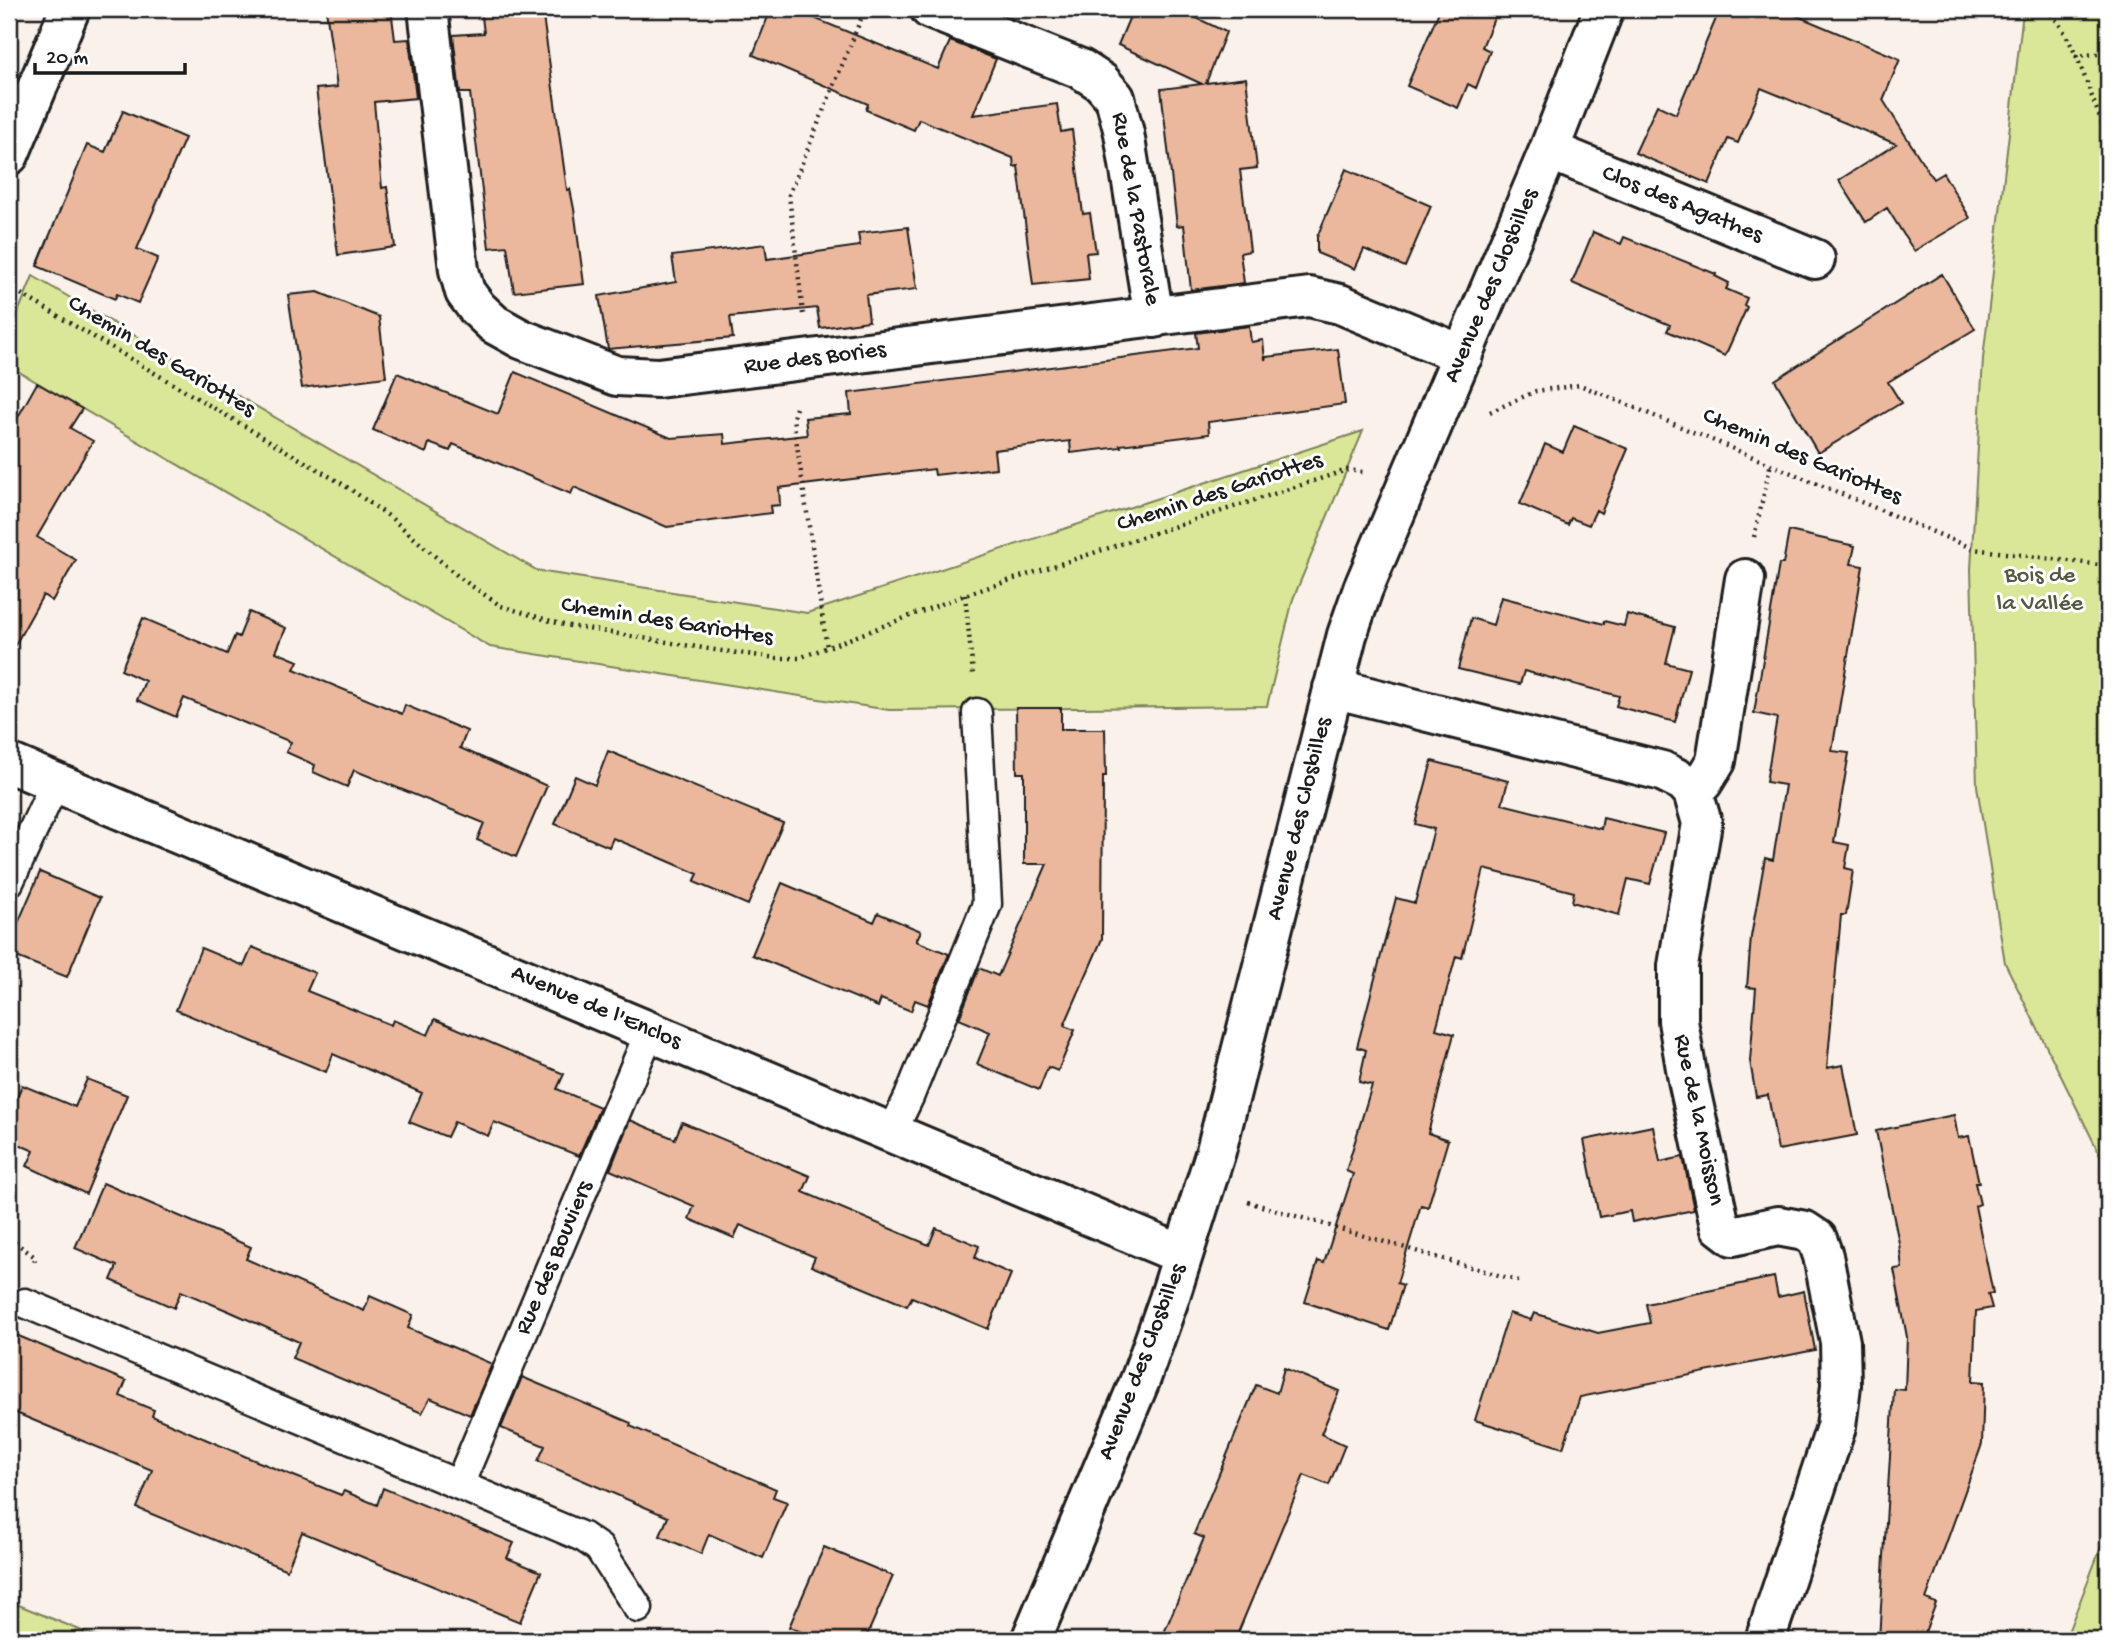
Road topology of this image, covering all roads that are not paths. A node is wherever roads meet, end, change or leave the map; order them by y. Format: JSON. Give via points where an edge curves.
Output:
{"nodes":[{"id":1,"x":71,"y":9,"type":"edge"},
{"id":2,"x":428,"y":9,"type":"edge"},
{"id":3,"x":930,"y":9,"type":"edge"},
{"id":4,"x":1604,"y":9,"type":"edge"},
{"id":5,"x":1549,"y":150,"type":"junction"},
{"id":6,"x":9,"y":155,"type":"edge"},
{"id":7,"x":1815,"y":259,"type":"dead end"},
{"id":8,"x":1154,"y":318,"type":"junction"},
{"id":9,"x":1463,"y":355,"type":"junction"},
{"id":10,"x":1745,"y":579,"type":"road end"},
{"id":11,"x":1333,"y":688,"type":"junction"},
{"id":12,"x":977,"y":713,"type":"road end"},
{"id":13,"x":9,"y":763,"type":"edge"},
{"id":14,"x":55,"y":783,"type":"junction"},
{"id":15,"x":1693,"y":792,"type":"junction"},
{"id":16,"x":9,"y":882,"type":"edge"},
{"id":17,"x":650,"y":1031,"type":"junction"},
{"id":18,"x":892,"y":1132,"type":"junction"},
{"id":19,"x":1183,"y":1255,"type":"junction"},
{"id":20,"x":25,"y":1303,"type":"dead end"},
{"id":21,"x":459,"y":1485,"type":"junction"},
{"id":22,"x":638,"y":1608,"type":"dead end"},
{"id":23,"x":1031,"y":1640,"type":"edge"},
{"id":24,"x":1765,"y":1640,"type":"edge"}],
"edges":[{"from":1,"to":6,"type":"street"},
{"from":2,"to":8,"type":"street","name":"Rue des Bories","via":[[465,292],[494,324],[521,340],[617,376],[658,378]]},
{"from":3,"to":8,"type":"street","name":"Rue de la Pastorale","via":[[1081,69],[1115,98]]},
{"from":4,"to":5,"type":"street","name":"Avenue des Closbilles"},
{"from":5,"to":7,"type":"street","name":"Clos des Agathes"},
{"from":5,"to":9,"type":"street","name":"Avenue des Closbilles"},
{"from":8,"to":9,"type":"street","name":"Rue des Bories","via":[[1309,298],[1340,304]]},
{"from":9,"to":11,"type":"street","name":"Avenue des Closbilles","via":[[1363,589]]},
{"from":10,"to":15,"type":"street","via":[[1716,761]]},
{"from":11,"to":15,"type":"street","via":[[1662,771]]},
{"from":11,"to":19,"type":"street","name":"Avenue des Closbilles","via":[[1216,1151]]},
{"from":12,"to":18,"type":"lane","via":[[987,904]]},
{"from":13,"to":14,"type":"street","name":"Avenue de l'Enclos"},
{"from":14,"to":16,"type":"lane"},
{"from":14,"to":17,"type":"street","name":"Avenue de l'Enclos"},
{"from":15,"to":24,"type":"street","name":"Rue de la Moisson","via":[[1702,823],[1678,966],[1678,1021],[1720,1226],[1733,1236],[1778,1226],[1805,1231],[1817,1239],[1840,1342],[1836,1427]]},
{"from":17,"to":18,"type":"street","name":"Avenue de l'Enclos"},
{"from":17,"to":21,"type":"lane","name":"Rue des Bouviers"},
{"from":18,"to":19,"type":"street","name":"Avenue de l'Enclos"},
{"from":19,"to":23,"type":"street","name":"Avenue des Closbilles","via":[[1141,1378]]},
{"from":20,"to":21,"type":"lane"},
{"from":21,"to":22,"type":"lane","via":[[583,1537],[599,1548]]}]}
